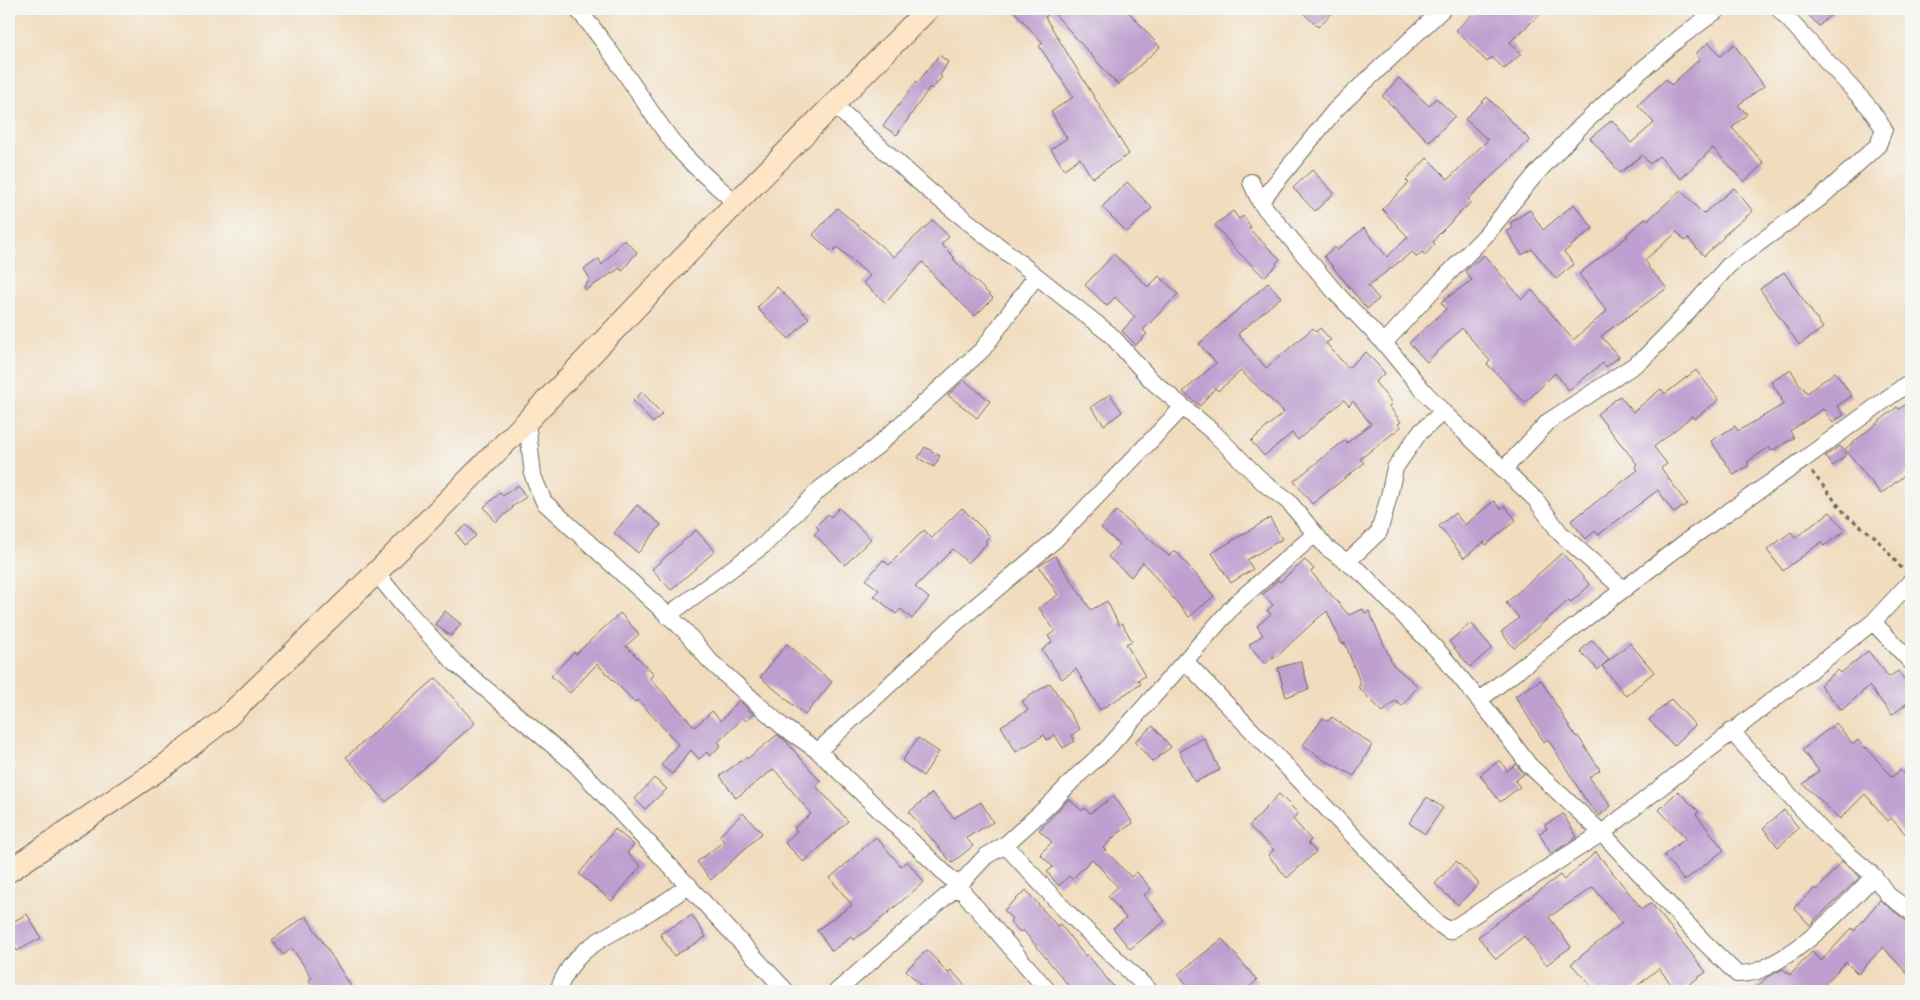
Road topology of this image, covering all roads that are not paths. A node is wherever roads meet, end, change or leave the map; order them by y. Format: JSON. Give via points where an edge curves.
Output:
{"nodes":[{"id":1,"x":577,"y":9,"type":"edge"},
{"id":2,"x":928,"y":9,"type":"edge"},
{"id":3,"x":1443,"y":9,"type":"edge"},
{"id":4,"x":1719,"y":9,"type":"edge"},
{"id":5,"x":1779,"y":9,"type":"edge"},
{"id":6,"x":833,"y":104,"type":"junction"},
{"id":7,"x":1250,"y":182,"type":"dead end"},
{"id":8,"x":736,"y":202,"type":"junction"},
{"id":9,"x":1260,"y":202,"type":"junction"},
{"id":10,"x":1036,"y":276,"type":"junction"},
{"id":11,"x":1384,"y":343,"type":"junction"},
{"id":12,"x":1911,"y":381,"type":"edge"},
{"id":13,"x":1183,"y":407,"type":"junction"},
{"id":14,"x":1443,"y":412,"type":"junction"},
{"id":15,"x":527,"y":421,"type":"junction"},
{"id":16,"x":1504,"y":470,"type":"junction"},
{"id":17,"x":1315,"y":534,"type":"junction"},
{"id":18,"x":1347,"y":562,"type":"junction"},
{"id":19,"x":376,"y":573,"type":"junction"},
{"id":20,"x":1908,"y":577,"type":"edge"},
{"id":21,"x":1623,"y":589,"type":"junction"},
{"id":22,"x":667,"y":616,"type":"junction"},
{"id":23,"x":1872,"y":622,"type":"junction"},
{"id":24,"x":1184,"y":661,"type":"junction"},
{"id":25,"x":1911,"y":662,"type":"edge"},
{"id":26,"x":1479,"y":700,"type":"junction"},
{"id":27,"x":1731,"y":731,"type":"junction"},
{"id":28,"x":818,"y":751,"type":"junction"},
{"id":29,"x":1602,"y":833,"type":"junction"},
{"id":30,"x":1005,"y":845,"type":"junction"},
{"id":31,"x":9,"y":871,"type":"edge"},
{"id":32,"x":1874,"y":876,"type":"junction"},
{"id":33,"x":689,"y":885,"type":"junction"},
{"id":34,"x":958,"y":886,"type":"junction"},
{"id":35,"x":1911,"y":912,"type":"edge"},
{"id":36,"x":558,"y":991,"type":"edge"},
{"id":37,"x":786,"y":991,"type":"edge"},
{"id":38,"x":837,"y":991,"type":"edge"},
{"id":39,"x":1048,"y":991,"type":"edge"},
{"id":40,"x":1150,"y":991,"type":"edge"}],
"edges":[{"from":1,"to":8,"type":"street","via":[[599,34],[675,145]]},
{"from":2,"to":6,"type":"main road"},
{"from":3,"to":9,"type":"street","via":[[1336,109]]},
{"from":4,"to":11,"type":"street","via":[[1682,36],[1580,127],[1485,236]]},
{"from":5,"to":16,"type":"street","via":[[1869,107],[1884,129],[1878,145],[1819,199],[1729,265],[1642,360],[1549,421]]},
{"from":6,"to":8,"type":"main road"},
{"from":6,"to":10,"type":"street","via":[[928,190]]},
{"from":7,"to":9,"type":"street"},
{"from":8,"to":15,"type":"main road"},
{"from":9,"to":11,"type":"street","via":[[1336,293]]},
{"from":10,"to":13,"type":"street","via":[[1111,335],[1151,380]]},
{"from":10,"to":22,"type":"street","via":[[983,349],[876,447],[820,489],[764,545]]},
{"from":11,"to":14,"type":"street"},
{"from":12,"to":21,"type":"street"},
{"from":13,"to":17,"type":"street","via":[[1265,484],[1289,502]]},
{"from":13,"to":28,"type":"street","via":[[1056,539],[957,622]]},
{"from":14,"to":16,"type":"street"},
{"from":14,"to":18,"type":"street","via":[[1419,433],[1395,468],[1379,532]]},
{"from":15,"to":19,"type":"main road"},
{"from":15,"to":22,"type":"street","via":[[533,476],[544,502]]},
{"from":16,"to":21,"type":"street","via":[[1536,500],[1560,533]]},
{"from":17,"to":18,"type":"street","via":[[1326,547]]},
{"from":17,"to":24,"type":"street","via":[[1236,603]]},
{"from":18,"to":26,"type":"street","via":[[1363,574],[1440,653]]},
{"from":19,"to":31,"type":"main road","via":[[225,719],[167,764]]},
{"from":19,"to":33,"type":"street","via":[[455,663],[576,765]]},
{"from":20,"to":23,"type":"street"},
{"from":21,"to":26,"type":"street"},
{"from":22,"to":28,"type":"street","via":[[782,726]]},
{"from":23,"to":25,"type":"street"},
{"from":23,"to":27,"type":"street"},
{"from":24,"to":29,"type":"street","via":[[1429,915],[1449,931]]},
{"from":24,"to":30,"type":"street","via":[[1107,749]]},
{"from":26,"to":29,"type":"street","via":[[1529,765]]},
{"from":27,"to":29,"type":"street"},
{"from":27,"to":32,"type":"street","via":[[1826,834]]},
{"from":28,"to":34,"type":"street"},
{"from":29,"to":32,"type":"street","via":[[1737,974],[1755,972],[1792,952],[1829,922]]},
{"from":30,"to":34,"type":"street","via":[[986,856]]},
{"from":30,"to":40,"type":"street","via":[[1066,911]]},
{"from":32,"to":35,"type":"street","via":[[1888,894]]},
{"from":33,"to":36,"type":"street","via":[[651,911],[603,936],[577,958]]},
{"from":33,"to":37,"type":"street"},
{"from":34,"to":38,"type":"street"},
{"from":34,"to":39,"type":"street"}]}
